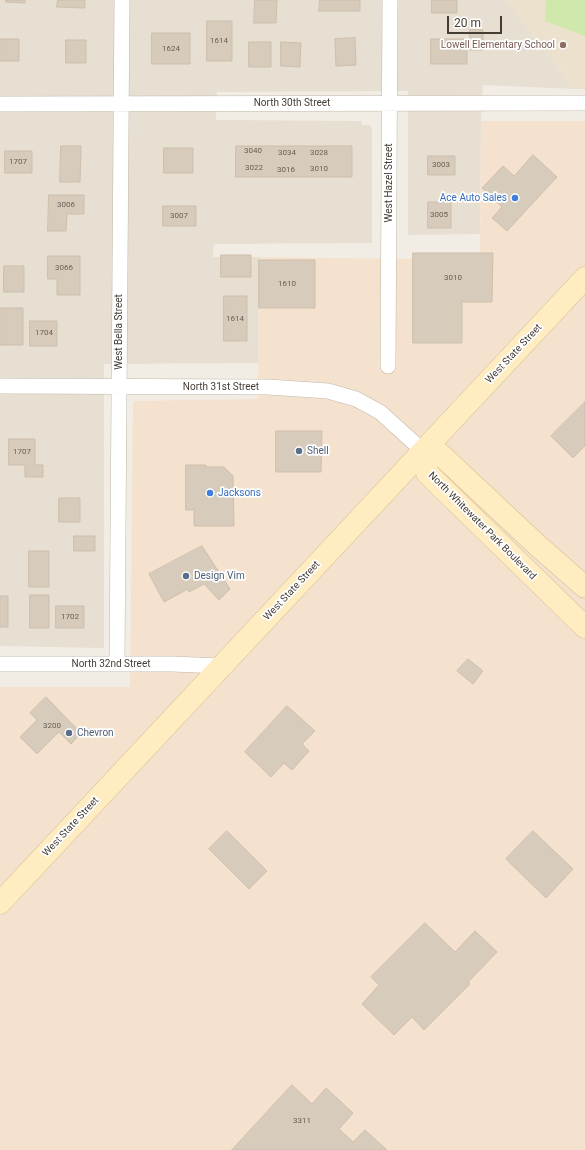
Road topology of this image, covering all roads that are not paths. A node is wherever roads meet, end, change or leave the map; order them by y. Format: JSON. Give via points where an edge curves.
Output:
{"nodes":[{"id":1,"x":122,"y":0,"type":"edge"},
{"id":2,"x":390,"y":0,"type":"edge"},
{"id":3,"x":390,"y":103,"type":"junction"},
{"id":4,"x":585,"y":103,"type":"edge"},
{"id":5,"x":0,"y":104,"type":"edge"},
{"id":6,"x":121,"y":104,"type":"junction"},
{"id":7,"x":585,"y":278,"type":"edge"},
{"id":8,"x":388,"y":366,"type":"dead end"},
{"id":9,"x":0,"y":386,"type":"edge"},
{"id":10,"x":119,"y":387,"type":"junction"},
{"id":11,"x":423,"y":451,"type":"junction"},
{"id":12,"x":585,"y":587,"type":"edge"},
{"id":13,"x":585,"y":627,"type":"edge"},
{"id":14,"x":0,"y":664,"type":"edge"},
{"id":15,"x":117,"y":664,"type":"junction"},
{"id":16,"x":221,"y":666,"type":"junction"},
{"id":17,"x":0,"y":903,"type":"edge"}],
"edges":[{"from":1,"to":6,"type":"street","name":"West Bella Street"},
{"from":2,"to":3,"type":"street","name":"West Hazel Street"},
{"from":3,"to":4,"type":"street","name":"North 30th Street"},
{"from":3,"to":6,"type":"street","name":"North 30th Street"},
{"from":3,"to":8,"type":"street","name":"West Hazel Street"},
{"from":5,"to":6,"type":"street","name":"North 30th Street"},
{"from":6,"to":10,"type":"street","name":"West Bella Street"},
{"from":7,"to":11,"type":"main road","name":"West State Street"},
{"from":9,"to":10,"type":"street","name":"North 31st Street"},
{"from":10,"to":11,"type":"street","name":"North 31st Street","via":[[268,387],[328,391],[356,398],[380,412]]},
{"from":10,"to":15,"type":"street","name":"West Bella Street"},
{"from":11,"to":12,"type":"main road","via":[[440,454]]},
{"from":11,"to":13,"type":"main road","name":"North Whitewater Park Boulevard","via":[[427,473]]},
{"from":11,"to":16,"type":"main road","name":"West State Street"},
{"from":14,"to":15,"type":"street","name":"North 32nd Street"},
{"from":15,"to":16,"type":"street","name":"North 32nd Street"},
{"from":16,"to":17,"type":"main road","name":"West State Street"}]}
